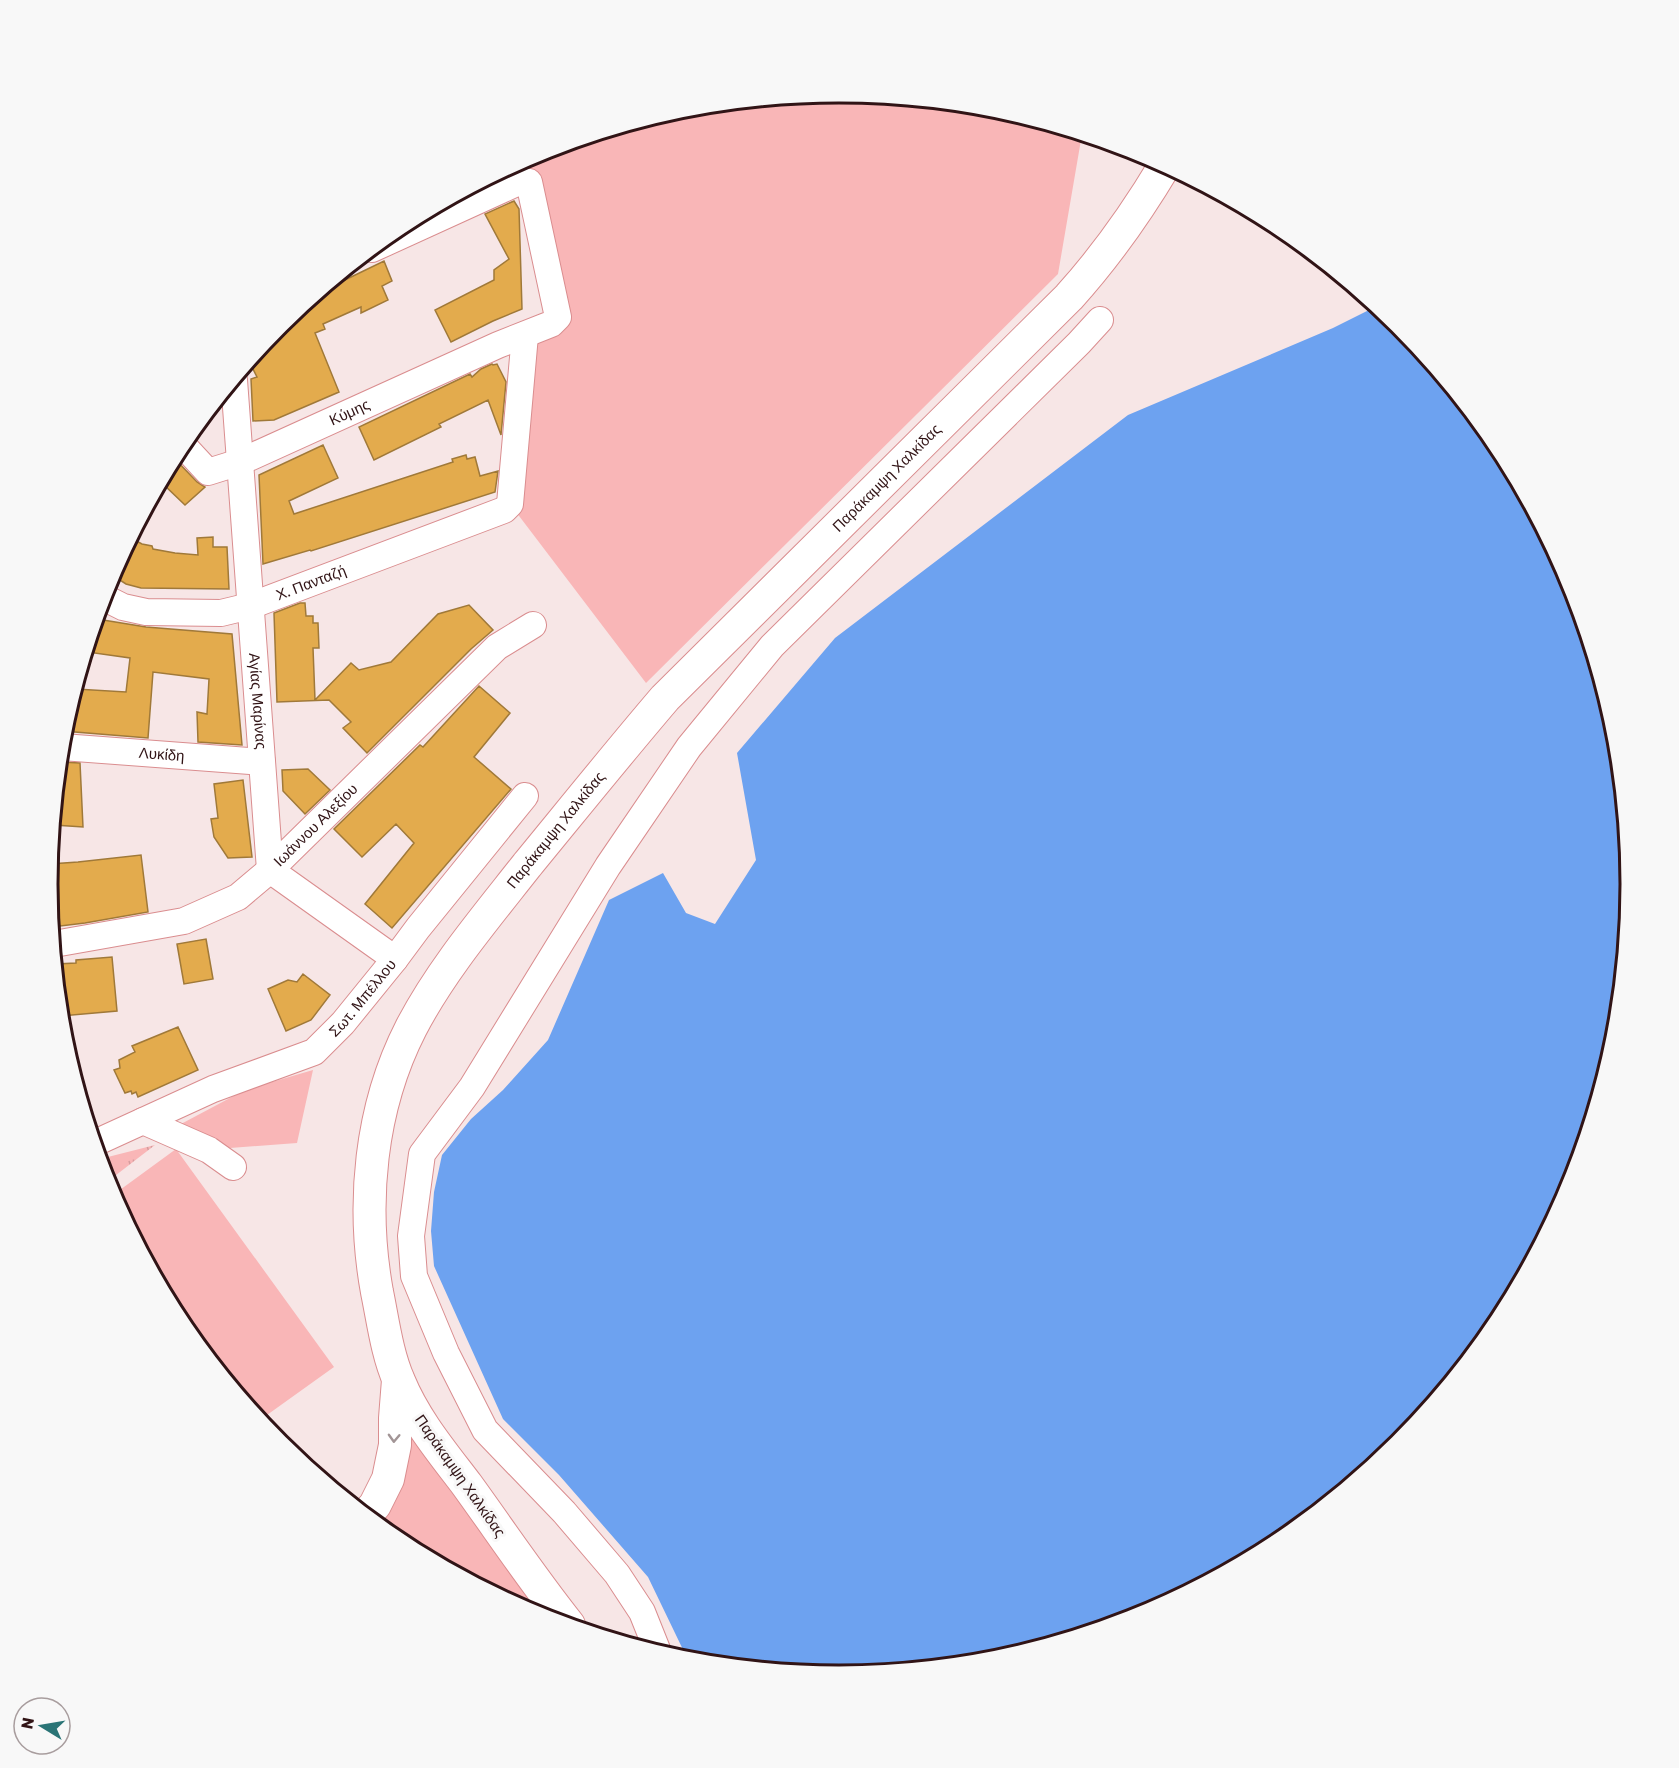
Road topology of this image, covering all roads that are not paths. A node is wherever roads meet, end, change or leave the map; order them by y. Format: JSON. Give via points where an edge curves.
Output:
{"nodes":[{"id":1,"x":1160,"y":172,"type":"edge"},
{"id":2,"x":415,"y":229,"type":"edge"},
{"id":3,"x":1100,"y":320,"type":"dead end"},
{"id":4,"x":525,"y":335,"type":"junction"},
{"id":5,"x":235,"y":391,"type":"edge"},
{"id":6,"x":189,"y":452,"type":"edge"},
{"id":7,"x":240,"y":462,"type":"junction"},
{"id":8,"x":112,"y":601,"type":"edge"},
{"id":9,"x":250,"y":606,"type":"junction"},
{"id":10,"x":533,"y":625,"type":"dead end"},
{"id":11,"x":71,"y":748,"type":"edge"},
{"id":12,"x":262,"y":762,"type":"junction"},
{"id":13,"x":525,"y":796,"type":"dead end"},
{"id":14,"x":270,"y":870,"type":"junction"},
{"id":15,"x":61,"y":943,"type":"edge"},
{"id":16,"x":394,"y":959,"type":"junction"},
{"id":17,"x":143,"y":1121,"type":"junction"},
{"id":18,"x":102,"y":1140,"type":"edge"},
{"id":19,"x":233,"y":1167,"type":"dead end"},
{"id":20,"x":398,"y":1380,"type":"junction"},
{"id":21,"x":371,"y":1509,"type":"edge"},
{"id":22,"x":560,"y":1613,"type":"edge"},
{"id":23,"x":654,"y":1642,"type":"edge"}],
"edges":[{"from":1,"to":20,"type":"main road","name":"Παράκαμψη Χαλκίδας","via":[[1126,226],[1069,297],[665,698],[495,906],[432,993],[394,1066],[374,1146],[371,1247],[383,1323]]},
{"from":2,"to":4,"type":"street","name":"Κύμης","via":[[521,181],[529,182],[558,317]]},
{"from":3,"to":23,"type":"street","via":[[772,646],[689,747],[608,866],[472,1087],[422,1154],[411,1236],[414,1276],[446,1353],[486,1430],[617,1574],[642,1612]]},
{"from":4,"to":7,"type":"street","name":"Κύμης"},
{"from":4,"to":9,"type":"street","name":"Χ. Πανταζή","via":[[510,504],[504,510]]},
{"from":5,"to":7,"type":"street","name":"Αγίας Μαρίνας"},
{"from":6,"to":7,"type":"street","name":"Κύμης","via":[[208,472]]},
{"from":7,"to":9,"type":"street","name":"Αγίας Μαρίνας"},
{"from":8,"to":9,"type":"street","name":"Χ. Πανταζή","via":[[146,612],[221,613]]},
{"from":9,"to":12,"type":"street","name":"Αγίας Μαρίνας"},
{"from":10,"to":14,"type":"street","name":"Ιωάννου Αλεξίου","via":[[497,647]]},
{"from":11,"to":12,"type":"street","name":"Λυκίδη"},
{"from":12,"to":14,"type":"street","name":"Αγίας Μαρίνας"},
{"from":13,"to":16,"type":"street","name":"Σωτ. Μπέλλου"},
{"from":14,"to":15,"type":"street","name":"Ιωάννου Αλεξίου","via":[[238,897],[184,921]]},
{"from":14,"to":16,"type":"street"},
{"from":16,"to":17,"type":"street","name":"Σωτ. Μπέλλου","via":[[315,1052],[236,1080]]},
{"from":17,"to":18,"type":"street","name":"Σωτ. Μπέλλου"},
{"from":17,"to":19,"type":"street","via":[[209,1150]]},
{"from":20,"to":21,"type":"main road","one_way":true,"via":[[395,1445],[388,1479]]},
{"from":20,"to":22,"type":"main road","name":"Παράκαμψη Χαλκίδας","via":[[430,1437]]}]}
